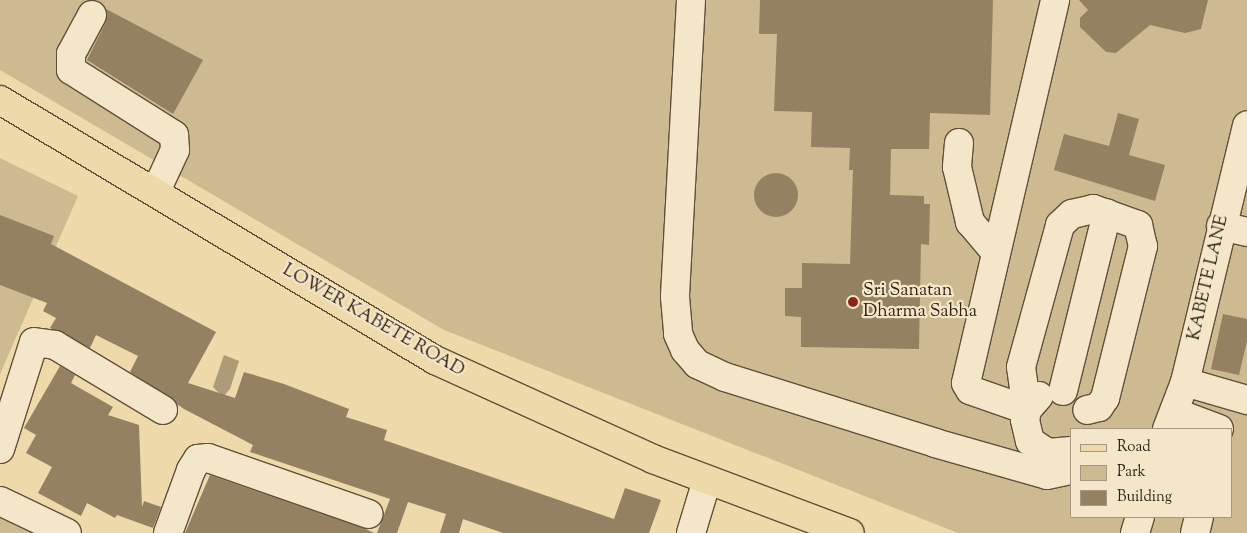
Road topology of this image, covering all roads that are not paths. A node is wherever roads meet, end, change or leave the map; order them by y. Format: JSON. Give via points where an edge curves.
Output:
{"nodes":[{"id":1,"x":691,"y":0,"type":"edge"},
{"id":2,"x":1056,"y":0,"type":"edge"},
{"id":3,"x":92,"y":14,"type":"dead end"},
{"id":4,"x":0,"y":100,"type":"edge"},
{"id":5,"x":1247,"y":125,"type":"edge"},
{"id":6,"x":959,"y":143,"type":"dead end"},
{"id":7,"x":156,"y":191,"type":"junction"},
{"id":8,"x":1107,"y":213,"type":"junction"},
{"id":9,"x":1234,"y":229,"type":"edge"},
{"id":10,"x":994,"y":251,"type":"junction"},
{"id":11,"x":1185,"y":382,"type":"junction"},
{"id":12,"x":1063,"y":391,"type":"junction"},
{"id":13,"x":1247,"y":400,"type":"edge"},
{"id":14,"x":163,"y":410,"type":"dead end"},
{"id":15,"x":1028,"y":410,"type":"junction"},
{"id":16,"x":1088,"y":420,"type":"edge"},
{"id":17,"x":1171,"y":421,"type":"edge"},
{"id":18,"x":1213,"y":428,"type":"edge"},
{"id":19,"x":0,"y":449,"type":"edge"},
{"id":20,"x":1070,"y":451,"type":"edge"},
{"id":21,"x":1070,"y":470,"type":"edge"},
{"id":22,"x":707,"y":480,"type":"junction"},
{"id":23,"x":0,"y":501,"type":"edge"},
{"id":24,"x":369,"y":514,"type":"dead end"},
{"id":25,"x":1140,"y":518,"type":"edge"},
{"id":26,"x":1200,"y":518,"type":"edge"},
{"id":27,"x":807,"y":526,"type":"edge"},
{"id":28,"x":67,"y":533,"type":"edge"},
{"id":29,"x":168,"y":533,"type":"edge"},
{"id":30,"x":691,"y":533,"type":"edge"},
{"id":31,"x":850,"y":533,"type":"edge"},
{"id":32,"x":1135,"y":533,"type":"edge"},
{"id":33,"x":1195,"y":533,"type":"edge"}],
"edges":[{"from":1,"to":21,"type":"street","via":[[675,297],[678,334],[685,350],[697,364],[726,377],[936,443],[1047,475]]},
{"from":2,"to":10,"type":"street"},
{"from":3,"to":7,"type":"street","via":[[72,54],[71,70],[174,136],[175,150]]},
{"from":4,"to":7,"type":"main road","name":"LOWER KABETE ROAD"},
{"from":5,"to":9,"type":"street","name":"KABETE LANE"},
{"from":6,"to":10,"type":"street","via":[[957,167],[970,222]]},
{"from":7,"to":22,"type":"main road","name":"LOWER KABETE ROAD","via":[[435,360],[653,459]]},
{"from":8,"to":12,"type":"street"},
{"from":8,"to":15,"type":"street","via":[[1093,209],[1072,214],[1060,224],[1021,367]]},
{"from":8,"to":16,"type":"street","via":[[1138,225],[1144,246],[1105,398]]},
{"from":9,"to":11,"type":"street","name":"KABETE LANE"},
{"from":10,"to":15,"type":"street","via":[[966,383],[970,390]]},
{"from":11,"to":13,"type":"street"},
{"from":11,"to":17,"type":"street","name":"KABETE LANE"},
{"from":12,"to":15,"type":"street","via":[[1042,394]]},
{"from":12,"to":16,"type":"street","via":[[1077,398]]},
{"from":14,"to":19,"type":"street","via":[[55,345],[34,342]]},
{"from":15,"to":20,"type":"street","via":[[1026,431],[1038,448],[1059,455]]},
{"from":17,"to":18,"type":"street"},
{"from":22,"to":27,"type":"main road","name":"LOWER KABETE ROAD"},
{"from":22,"to":30,"type":"street"},
{"from":23,"to":28,"type":"street"},
{"from":24,"to":29,"type":"street","via":[[208,458],[198,460],[192,470]]},
{"from":25,"to":32,"type":"street"},
{"from":26,"to":33,"type":"street"},
{"from":27,"to":31,"type":"main road","name":"LOWER KABETE ROAD"}]}
